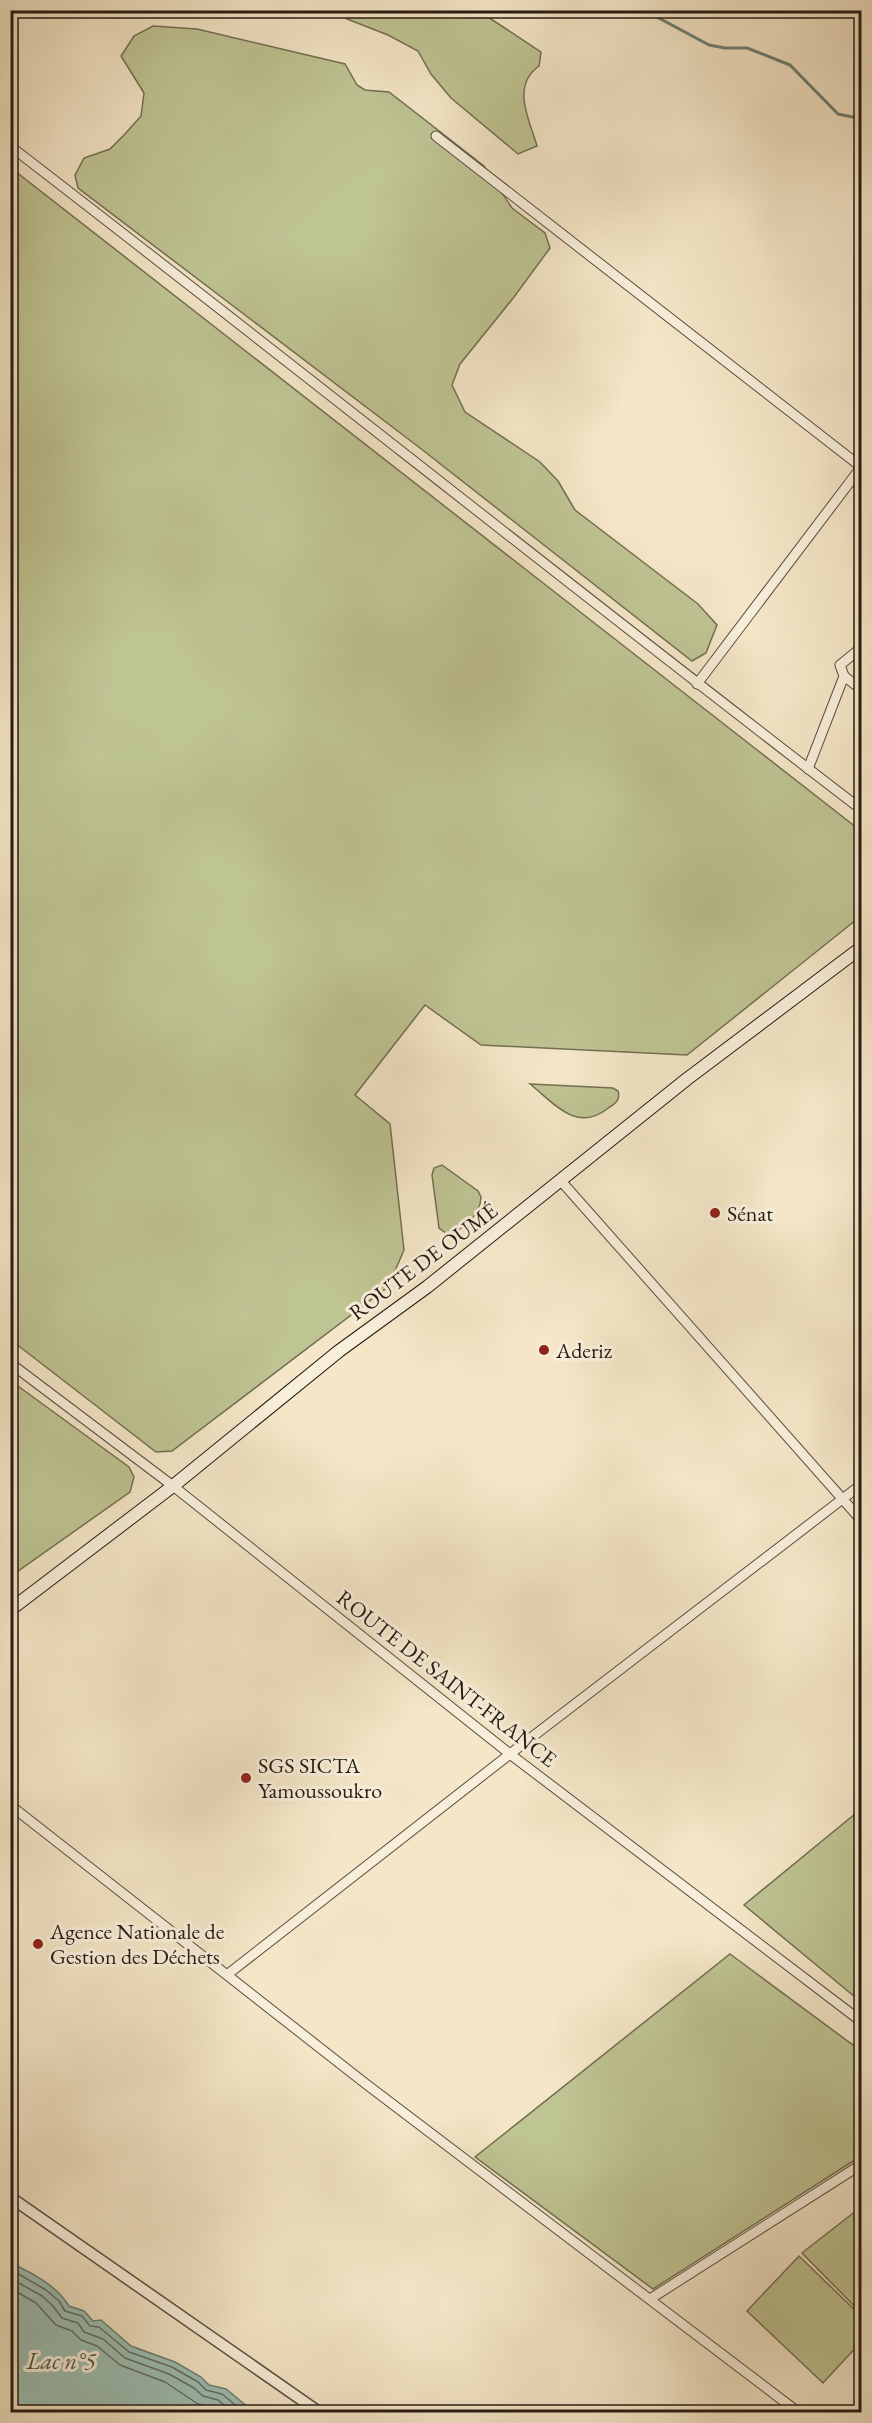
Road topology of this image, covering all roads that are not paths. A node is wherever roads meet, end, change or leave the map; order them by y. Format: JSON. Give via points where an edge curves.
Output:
{"nodes":[{"id":1,"x":436,"y":136,"type":"dead end"},
{"id":2,"x":10,"y":146,"type":"edge"},
{"id":3,"x":861,"y":466,"type":"edge"},
{"id":4,"x":861,"y":646,"type":"edge"},
{"id":5,"x":844,"y":676,"type":"junction"},
{"id":6,"x":697,"y":684,"type":"junction"},
{"id":7,"x":861,"y":690,"type":"edge"},
{"id":8,"x":808,"y":769,"type":"junction"},
{"id":9,"x":861,"y":810,"type":"edge"},
{"id":10,"x":861,"y":947,"type":"edge"},
{"id":11,"x":561,"y":1181,"type":"junction"},
{"id":12,"x":10,"y":1363,"type":"edge"},
{"id":13,"x":861,"y":1484,"type":"edge"},
{"id":14,"x":173,"y":1486,"type":"junction"},
{"id":15,"x":842,"y":1499,"type":"junction"},
{"id":16,"x":861,"y":1521,"type":"edge"},
{"id":17,"x":10,"y":1610,"type":"edge"},
{"id":18,"x":510,"y":1754,"type":"junction"},
{"id":19,"x":10,"y":1804,"type":"edge"},
{"id":20,"x":228,"y":1974,"type":"junction"},
{"id":21,"x":861,"y":2022,"type":"edge"},
{"id":22,"x":861,"y":2164,"type":"edge"},
{"id":23,"x":10,"y":2197,"type":"edge"},
{"id":24,"x":650,"y":2299,"type":"junction"},
{"id":25,"x":319,"y":2412,"type":"edge"},
{"id":26,"x":798,"y":2412,"type":"edge"}],
"edges":[{"from":1,"to":3,"type":"street"},
{"from":2,"to":6,"type":"street"},
{"from":3,"to":6,"type":"street"},
{"from":4,"to":5,"type":"street","via":[[840,665]]},
{"from":5,"to":7,"type":"street"},
{"from":5,"to":8,"type":"street"},
{"from":6,"to":8,"type":"street"},
{"from":8,"to":9,"type":"street"},
{"from":10,"to":11,"type":"main road","name":"ROUTE DE OUMÉ"},
{"from":11,"to":14,"type":"main road","name":"ROUTE DE OUMÉ","via":[[339,1351]]},
{"from":11,"to":15,"type":"street"},
{"from":12,"to":14,"type":"street","name":"ROUTE DE SAINT-FRANCE"},
{"from":13,"to":15,"type":"street"},
{"from":14,"to":17,"type":"main road","name":"ROUTE DE OUMÉ"},
{"from":14,"to":18,"type":"street","name":"ROUTE DE SAINT-FRANCE"},
{"from":15,"to":16,"type":"street"},
{"from":15,"to":18,"type":"street"},
{"from":18,"to":20,"type":"street"},
{"from":18,"to":21,"type":"street","name":"ROUTE DE SAINT-FRANCE"},
{"from":19,"to":20,"type":"street"},
{"from":20,"to":24,"type":"street"},
{"from":22,"to":24,"type":"street"},
{"from":23,"to":25,"type":"street"},
{"from":24,"to":26,"type":"street"}]}
